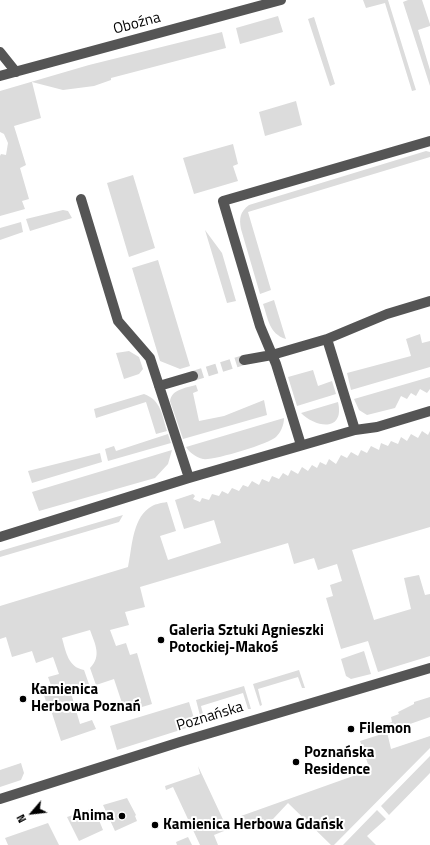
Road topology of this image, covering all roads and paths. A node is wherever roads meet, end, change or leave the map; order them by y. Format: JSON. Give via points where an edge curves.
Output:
{"nodes":[{"id":1,"x":282,"y":0,"type":"edge"},
{"id":2,"x":0,"y":52,"type":"edge"},
{"id":3,"x":16,"y":72,"type":"junction"},
{"id":4,"x":0,"y":76,"type":"edge"},
{"id":5,"x":430,"y":141,"type":"edge"},
{"id":6,"x":81,"y":199,"type":"dead end"},
{"id":7,"x":430,"y":301,"type":"edge"},
{"id":8,"x":327,"y":340,"type":"junction"},
{"id":9,"x":272,"y":355,"type":"junction"},
{"id":10,"x":244,"y":360,"type":"tunnel mouth"},
{"id":11,"x":193,"y":376,"type":"tunnel mouth"},
{"id":12,"x":159,"y":386,"type":"junction"},
{"id":13,"x":430,"y":411,"type":"edge"},
{"id":14,"x":355,"y":430,"type":"junction"},
{"id":15,"x":301,"y":446,"type":"junction"},
{"id":16,"x":189,"y":478,"type":"junction"},
{"id":17,"x":0,"y":536,"type":"edge"},
{"id":18,"x":430,"y":668,"type":"edge"},
{"id":19,"x":0,"y":799,"type":"edge"}],
"edges":[{"from":1,"to":3,"type":"street","name":"Oboźna"},
{"from":2,"to":3,"type":"street"},
{"from":3,"to":4,"type":"street","name":"Oboźna"},
{"from":5,"to":9,"type":"street","via":[[223,201],[260,326]]},
{"from":6,"to":12,"type":"street","via":[[118,321],[150,358]]},
{"from":7,"to":8,"type":"street","via":[[387,314]]},
{"from":8,"to":9,"type":"street"},
{"from":8,"to":14,"type":"street"},
{"from":9,"to":10,"type":"street"},
{"from":9,"to":15,"type":"street"},
{"from":11,"to":12,"type":"street"},
{"from":12,"to":16,"type":"street"},
{"from":13,"to":14,"type":"street","via":[[377,427]]},
{"from":14,"to":15,"type":"street"},
{"from":15,"to":16,"type":"street"},
{"from":16,"to":17,"type":"street"},
{"from":18,"to":19,"type":"street","name":"Poznańska","via":[[180,742]]}]}
